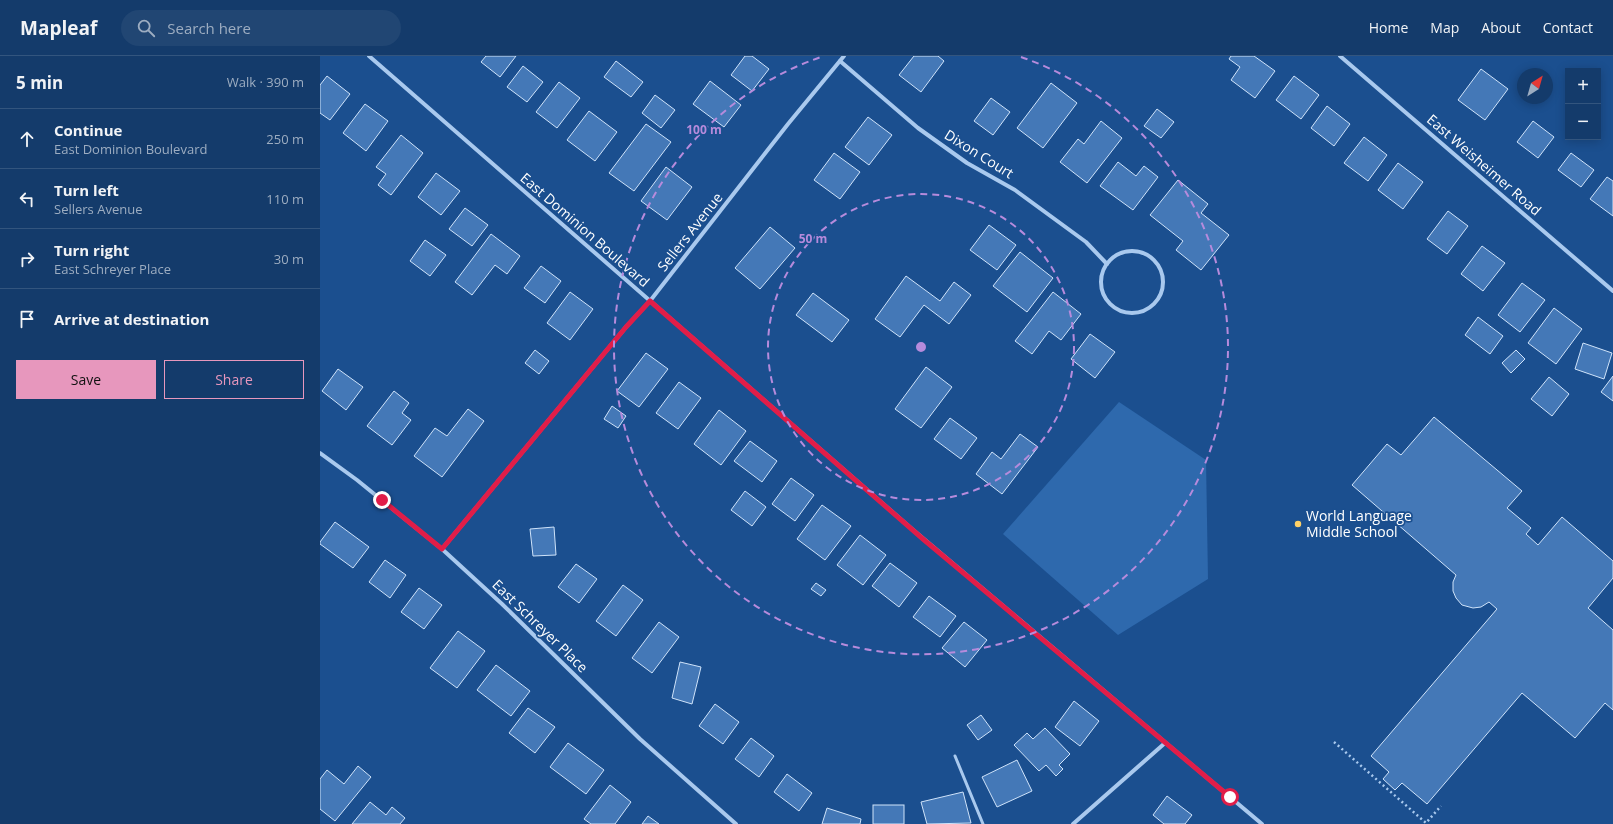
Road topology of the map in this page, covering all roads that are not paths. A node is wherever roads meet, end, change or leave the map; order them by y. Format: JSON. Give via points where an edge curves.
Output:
{"nodes":[{"id":1,"x":369,"y":56,"type":"edge"},
{"id":2,"x":844,"y":56,"type":"edge"},
{"id":3,"x":1340,"y":56,"type":"edge"},
{"id":4,"x":840,"y":61,"type":"junction"},
{"id":5,"x":1107,"y":264,"type":"junction"},
{"id":6,"x":1613,"y":291,"type":"edge"},
{"id":7,"x":650,"y":301,"type":"junction"},
{"id":8,"x":320,"y":453,"type":"edge"},
{"id":9,"x":442,"y":549,"type":"junction"},
{"id":10,"x":1165,"y":743,"type":"junction"},
{"id":11,"x":955,"y":756,"type":"dead end"},
{"id":12,"x":736,"y":824,"type":"edge"},
{"id":13,"x":983,"y":824,"type":"edge"},
{"id":14,"x":1073,"y":824,"type":"edge"},
{"id":15,"x":1262,"y":824,"type":"edge"}],
"edges":[{"from":1,"to":7,"type":"street","name":"East Dominion Boulevard"},
{"from":2,"to":4,"type":"street","name":"Sellers Avenue"},
{"from":3,"to":6,"type":"street","name":"East Weisheimer Road"},
{"from":4,"to":5,"type":"street","name":"Dixon Court","via":[[924,132],[967,163],[1016,190],[1086,242]]},
{"from":4,"to":7,"type":"street","name":"Sellers Avenue"},
{"from":5,"to":5,"type":"street","via":[[1124,252],[1144,254],[1159,266],[1163,281],[1160,296],[1146,310],[1136,313],[1116,309],[1103,293],[1101,283]]},
{"from":7,"to":9,"type":"street","name":"Sellers Avenue"},
{"from":7,"to":10,"type":"street","name":"East Dominion Boulevard"},
{"from":8,"to":9,"type":"street","name":"East Schreyer Place","via":[[358,480]]},
{"from":9,"to":12,"type":"street","name":"East Schreyer Place","via":[[640,739]]},
{"from":10,"to":14,"type":"street"},
{"from":10,"to":15,"type":"street","name":"East Dominion Boulevard"},
{"from":11,"to":13,"type":"lane"}]}
